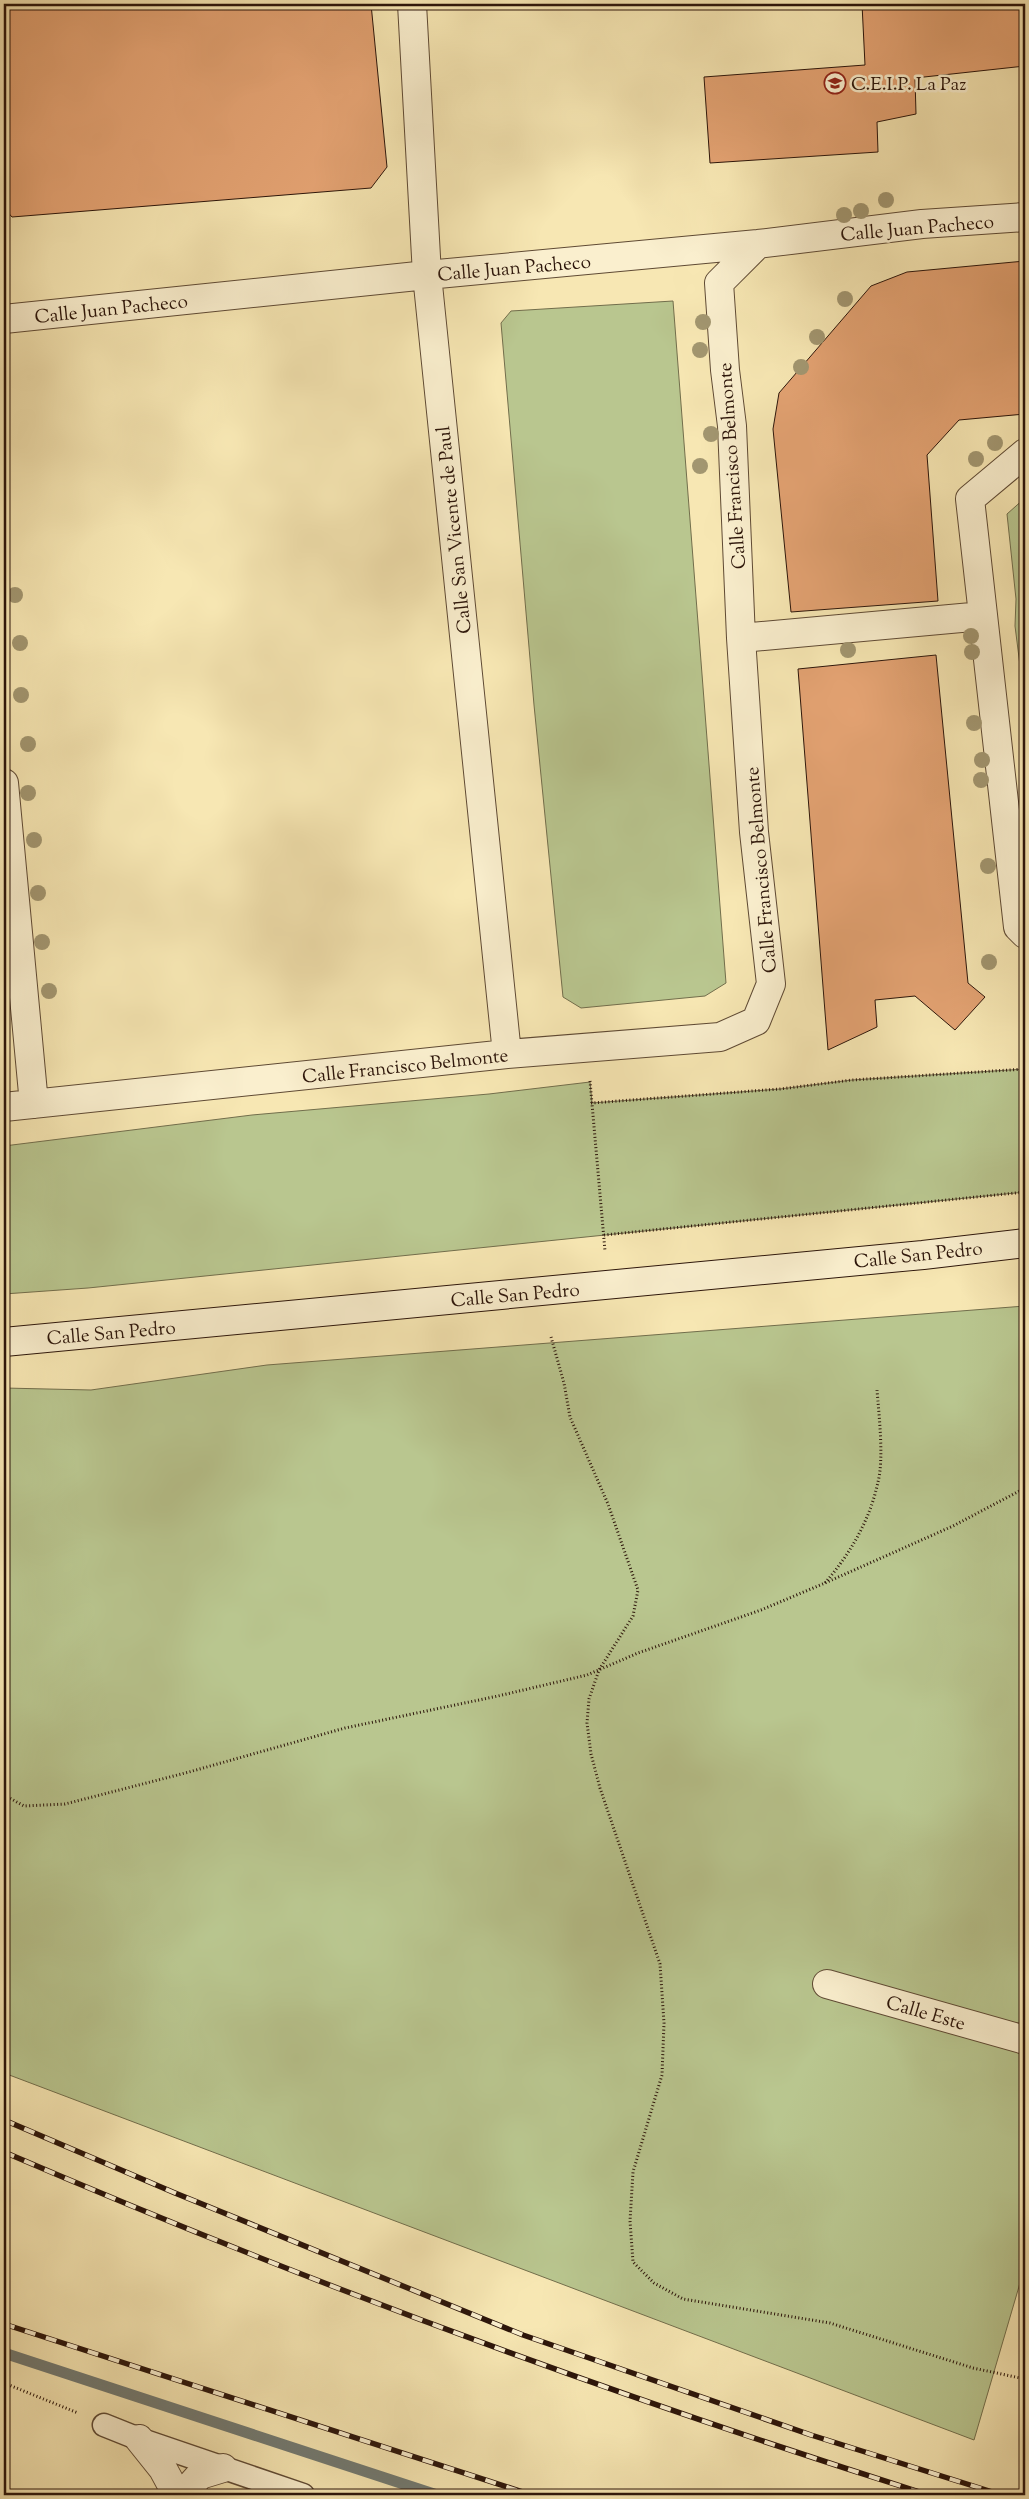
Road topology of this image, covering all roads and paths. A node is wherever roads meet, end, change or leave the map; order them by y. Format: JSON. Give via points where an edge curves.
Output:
{"nodes":[{"id":1,"x":412,"y":4,"type":"edge"},
{"id":2,"x":1025,"y":218,"type":"edge"},
{"id":3,"x":758,"y":244,"type":"junction"},
{"id":4,"x":427,"y":275,"type":"junction"},
{"id":5,"x":4,"y":319,"type":"edge"},
{"id":6,"x":1025,"y":453,"type":"edge"},
{"id":7,"x":983,"y":616,"type":"junction"},
{"id":8,"x":741,"y":638,"type":"junction"},
{"id":9,"x":4,"y":783,"type":"edge"},
{"id":10,"x":1025,"y":934,"type":"edge"},
{"id":11,"x":1025,"y":1036,"type":"edge"},
{"id":12,"x":1025,"y":1051,"type":"edge"},
{"id":13,"x":507,"y":1054,"type":"junction"},
{"id":14,"x":1025,"y":1069,"type":"edge"},
{"id":15,"x":589,"y":1076,"type":"dead end"},
{"id":16,"x":592,"y":1103,"type":"junction"},
{"id":17,"x":34,"y":1104,"type":"junction"},
{"id":18,"x":4,"y":1106,"type":"edge"},
{"id":19,"x":1025,"y":1192,"type":"edge"},
{"id":20,"x":604,"y":1235,"type":"junction"},
{"id":21,"x":1025,"y":1243,"type":"edge"},
{"id":22,"x":606,"y":1258,"type":"dead end"},
{"id":23,"x":550,"y":1337,"type":"dead end"},
{"id":24,"x":4,"y":1342,"type":"edge"},
{"id":25,"x":877,"y":1390,"type":"dead end"},
{"id":26,"x":1025,"y":1488,"type":"edge"},
{"id":27,"x":825,"y":1584,"type":"junction"},
{"id":28,"x":599,"y":1670,"type":"junction"},
{"id":29,"x":4,"y":1795,"type":"edge"},
{"id":30,"x":826,"y":1984,"type":"dead end"},
{"id":31,"x":1025,"y":2040,"type":"edge"},
{"id":32,"x":1025,"y":2328,"type":"edge"},
{"id":33,"x":1025,"y":2377,"type":"edge"},
{"id":34,"x":4,"y":2384,"type":"edge"},
{"id":35,"x":104,"y":2424,"type":"joint"},
{"id":36,"x":139,"y":2439,"type":"junction"},
{"id":37,"x":223,"y":2468,"type":"junction"},
{"id":38,"x":177,"y":2495,"type":"edge"},
{"id":39,"x":182,"y":2495,"type":"edge"},
{"id":40,"x":303,"y":2495,"type":"edge"}],
"edges":[{"from":1,"to":4,"type":"street","name":"Calle San Vicente de Paul"},
{"from":2,"to":3,"type":"street","name":"Calle Juan Pacheco","via":[[922,224]]},
{"from":3,"to":4,"type":"street","name":"Calle Juan Pacheco"},
{"from":3,"to":8,"type":"street","name":"Calle Francisco Belmonte","via":[[719,283],[732,426]]},
{"from":4,"to":5,"type":"street","name":"Calle Juan Pacheco"},
{"from":4,"to":13,"type":"street","name":"Calle San Vicente de Paul"},
{"from":6,"to":7,"type":"street","via":[[970,499]]},
{"from":7,"to":8,"type":"street"},
{"from":7,"to":10,"type":"street","via":[[1018,927]]},
{"from":8,"to":13,"type":"street","name":"Calle Francisco Belmonte","via":[[754,832],[771,984],[756,1021],[720,1037]]},
{"from":9,"to":17,"type":"street"},
{"from":11,"to":12,"type":"path"},
{"from":13,"to":17,"type":"street","name":"Calle Francisco Belmonte"},
{"from":14,"to":16,"type":"path","via":[[852,1080],[780,1089]]},
{"from":15,"to":16,"type":"path"},
{"from":16,"to":20,"type":"path"},
{"from":17,"to":18,"type":"street","name":"Calle Francisco Belmonte"},
{"from":19,"to":20,"type":"path"},
{"from":20,"to":22,"type":"path"},
{"from":21,"to":24,"type":"street","name":"Calle San Pedro"},
{"from":23,"to":28,"type":"path","via":[[570,1417],[608,1504],[638,1590],[633,1616]]},
{"from":25,"to":27,"type":"path","via":[[879,1481],[863,1525],[845,1560]]},
{"from":26,"to":27,"type":"path","via":[[953,1526]]},
{"from":27,"to":28,"type":"path"},
{"from":28,"to":29,"type":"path","via":[[498,1696],[345,1728],[64,1804],[24,1806]]},
{"from":28,"to":33,"type":"path","via":[[587,1723],[591,1754],[660,1964],[664,2023],[662,2075],[634,2172],[630,2221],[634,2262],[654,2283],[683,2298],[830,2323],[973,2368]]},
{"from":30,"to":31,"type":"street","name":"Calle Este"},
{"from":32,"to":33,"type":"path","via":[[1021,2351]]},
{"from":34,"to":35,"type":"path"},
{"from":35,"to":36,"type":"lane"},
{"from":36,"to":37,"type":"lane"},
{"from":36,"to":38,"type":"street","via":[[163,2469]]},
{"from":37,"to":39,"type":"street","via":[[200,2475]]},
{"from":37,"to":40,"type":"lane"}]}
